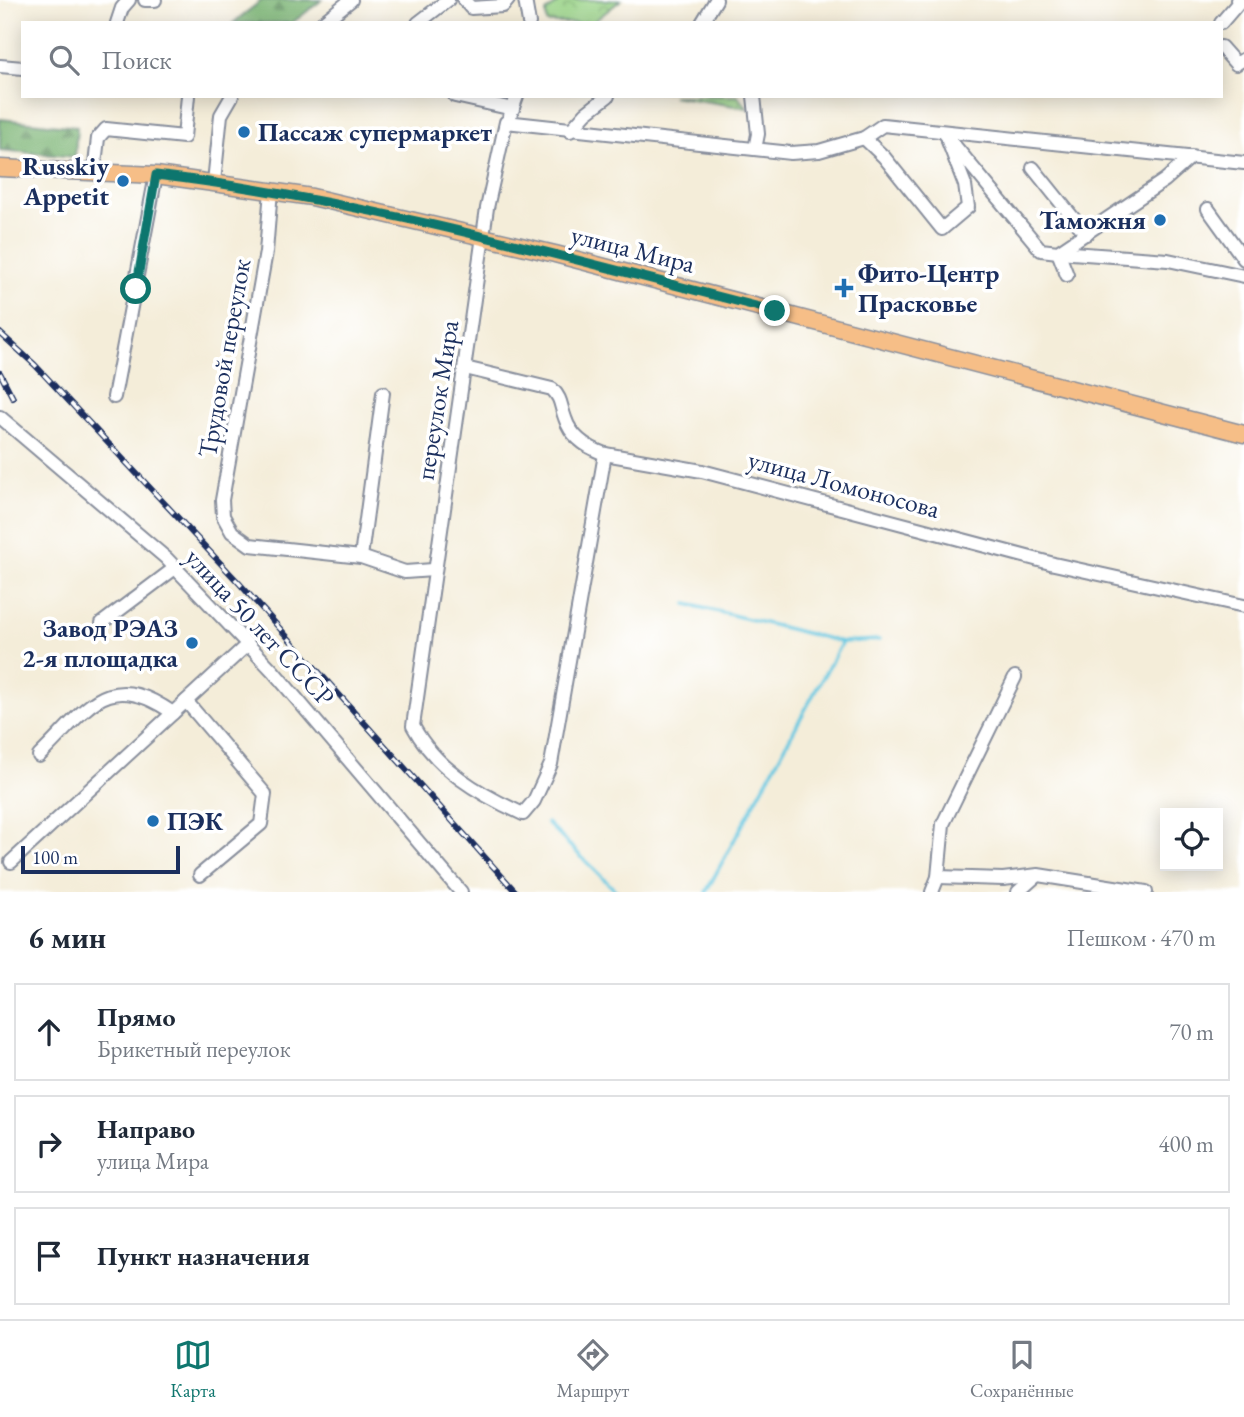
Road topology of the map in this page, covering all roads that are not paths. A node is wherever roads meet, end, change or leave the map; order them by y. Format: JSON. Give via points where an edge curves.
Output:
{"nodes":[{"id":1,"x":145,"y":0,"type":"edge"},
{"id":2,"x":155,"y":0,"type":"edge"},
{"id":3,"x":351,"y":0,"type":"edge"},
{"id":4,"x":448,"y":0,"type":"edge"},
{"id":5,"x":464,"y":0,"type":"edge"},
{"id":6,"x":509,"y":0,"type":"edge"},
{"id":7,"x":525,"y":0,"type":"edge"},
{"id":8,"x":716,"y":0,"type":"edge"},
{"id":9,"x":1237,"y":0,"type":"edge"},
{"id":10,"x":122,"y":3,"type":"edge"},
{"id":11,"x":118,"y":21,"type":"edge"},
{"id":12,"x":325,"y":21,"type":"edge"},
{"id":13,"x":421,"y":21,"type":"edge"},
{"id":14,"x":529,"y":21,"type":"edge"},
{"id":15,"x":703,"y":21,"type":"edge"},
{"id":16,"x":1223,"y":21,"type":"edge"},
{"id":17,"x":1223,"y":49,"type":"edge"},
{"id":18,"x":1244,"y":59,"type":"edge"},
{"id":19,"x":0,"y":66,"type":"edge"},
{"id":20,"x":21,"y":68,"type":"edge"},
{"id":21,"x":188,"y":98,"type":"edge"},
{"id":22,"x":231,"y":98,"type":"edge"},
{"id":23,"x":472,"y":98,"type":"edge"},
{"id":24,"x":605,"y":98,"type":"edge"},
{"id":25,"x":754,"y":98,"type":"edge"},
{"id":26,"x":515,"y":103,"type":"edge"},
{"id":27,"x":506,"y":122,"type":"junction"},
{"id":28,"x":570,"y":131,"type":"junction"},
{"id":29,"x":945,"y":134,"type":"junction"},
{"id":30,"x":864,"y":138,"type":"junction"},
{"id":31,"x":755,"y":149,"type":"junction"},
{"id":32,"x":1191,"y":157,"type":"junction"},
{"id":33,"x":1244,"y":163,"type":"edge"},
{"id":34,"x":0,"y":168,"type":"edge"},
{"id":35,"x":1033,"y":168,"type":"dead end"},
{"id":36,"x":94,"y":173,"type":"junction"},
{"id":37,"x":156,"y":175,"type":"junction"},
{"id":38,"x":214,"y":182,"type":"junction"},
{"id":39,"x":271,"y":190,"type":"junction"},
{"id":40,"x":1208,"y":209,"type":"dead end"},
{"id":41,"x":1086,"y":234,"type":"junction"},
{"id":42,"x":486,"y":238,"type":"junction"},
{"id":43,"x":1058,"y":252,"type":"junction"},
{"id":44,"x":1244,"y":259,"type":"edge"},
{"id":45,"x":1067,"y":275,"type":"dead end"},
{"id":46,"x":1244,"y":276,"type":"edge"},
{"id":47,"x":466,"y":368,"type":"junction"},
{"id":48,"x":383,"y":393,"type":"dead end"},
{"id":49,"x":114,"y":397,"type":"dead end"},
{"id":50,"x":0,"y":417,"type":"edge"},
{"id":51,"x":1244,"y":434,"type":"edge"},
{"id":52,"x":605,"y":454,"type":"junction"},
{"id":53,"x":361,"y":557,"type":"junction"},
{"id":54,"x":175,"y":568,"type":"junction"},
{"id":55,"x":433,"y":570,"type":"junction"},
{"id":56,"x":1244,"y":606,"type":"edge"},
{"id":57,"x":102,"y":623,"type":"dead end"},
{"id":58,"x":248,"y":644,"type":"junction"},
{"id":59,"x":1015,"y":677,"type":"dead end"},
{"id":60,"x":186,"y":701,"type":"junction"},
{"id":61,"x":173,"y":713,"type":"junction"},
{"id":62,"x":39,"y":756,"type":"dead end"},
{"id":63,"x":11,"y":862,"type":"dead end"},
{"id":64,"x":1038,"y":875,"type":"junction"},
{"id":65,"x":200,"y":876,"type":"dead end"},
{"id":66,"x":938,"y":877,"type":"junction"},
{"id":67,"x":461,"y":892,"type":"edge"},
{"id":68,"x":932,"y":892,"type":"edge"},
{"id":69,"x":1018,"y":892,"type":"edge"},
{"id":70,"x":1146,"y":892,"type":"edge"}],
"edges":[{"from":1,"to":2,"type":"street"},
{"from":3,"to":12,"type":"street"},
{"from":4,"to":13,"type":"street"},
{"from":5,"to":6,"type":"street","via":[[471,8],[503,6]]},
{"from":7,"to":14,"type":"street"},
{"from":8,"to":15,"type":"street"},
{"from":9,"to":16,"type":"street"},
{"from":10,"to":11,"type":"street"},
{"from":17,"to":18,"type":"street","via":[[1236,64]]},
{"from":19,"to":20,"type":"street"},
{"from":21,"to":36,"type":"street","via":[[184,137],[106,129],[99,138]]},
{"from":22,"to":38,"type":"street","via":[[221,115]]},
{"from":23,"to":26,"type":"street"},
{"from":24,"to":28,"type":"street"},
{"from":25,"to":31,"type":"street"},
{"from":26,"to":27,"type":"street","name":"переулок Мира"},
{"from":27,"to":28,"type":"street"},
{"from":27,"to":42,"type":"street","name":"переулок Мира","via":[[487,208]]},
{"from":28,"to":31,"type":"street"},
{"from":29,"to":30,"type":"street","via":[[883,125]]},
{"from":29,"to":30,"type":"street","via":[[965,185],[968,207],[942,229]]},
{"from":29,"to":32,"type":"street"},
{"from":29,"to":43,"type":"street","via":[[1041,250]]},
{"from":30,"to":31,"type":"street","via":[[819,151]]},
{"from":32,"to":33,"type":"street"},
{"from":32,"to":41,"type":"street","via":[[1166,180]]},
{"from":34,"to":36,"type":"main road","name":"улица Мира"},
{"from":35,"to":41,"type":"street"},
{"from":36,"to":37,"type":"main road","name":"улица Мира"},
{"from":37,"to":38,"type":"main road","name":"улица Мира"},
{"from":37,"to":49,"type":"street"},
{"from":38,"to":39,"type":"main road","name":"улица Мира"},
{"from":39,"to":42,"type":"main road","name":"улица Мира"},
{"from":39,"to":53,"type":"street","name":"Трудовой переулок","via":[[223,516],[232,532],[250,545]]},
{"from":40,"to":44,"type":"street"},
{"from":41,"to":43,"type":"street"},
{"from":42,"to":47,"type":"street","name":"переулок Мира"},
{"from":42,"to":51,"type":"main road","name":"улица Мира"},
{"from":43,"to":45,"type":"street"},
{"from":43,"to":46,"type":"street","via":[[1168,260]]},
{"from":47,"to":52,"type":"street","name":"улица Ломоносова","via":[[552,389],[561,398],[571,432]]},
{"from":47,"to":55,"type":"street","name":"переулок Мира"},
{"from":48,"to":53,"type":"street","name":"переулок Мира"},
{"from":50,"to":54,"type":"street","name":"улица 50 лет СССР"},
{"from":52,"to":55,"type":"street","name":"переулок Мира","via":[[551,764],[523,814],[467,784],[437,761],[413,726]]},
{"from":52,"to":56,"type":"street","name":"улица Ломоносова","via":[[702,471],[1054,564]]},
{"from":53,"to":55,"type":"street","via":[[405,572]]},
{"from":54,"to":57,"type":"street"},
{"from":54,"to":58,"type":"street","name":"улица 50 лет СССР"},
{"from":58,"to":60,"type":"street"},
{"from":58,"to":67,"type":"street","name":"улица 50 лет СССР"},
{"from":59,"to":66,"type":"street","via":[[943,824]]},
{"from":60,"to":61,"type":"street"},
{"from":60,"to":65,"type":"street","via":[[265,794],[261,824]]},
{"from":61,"to":62,"type":"street","via":[[148,696],[109,693]]},
{"from":61,"to":63,"type":"street"},
{"from":64,"to":66,"type":"street"},
{"from":64,"to":69,"type":"street"},
{"from":64,"to":70,"type":"street"},
{"from":66,"to":68,"type":"street"}]}
